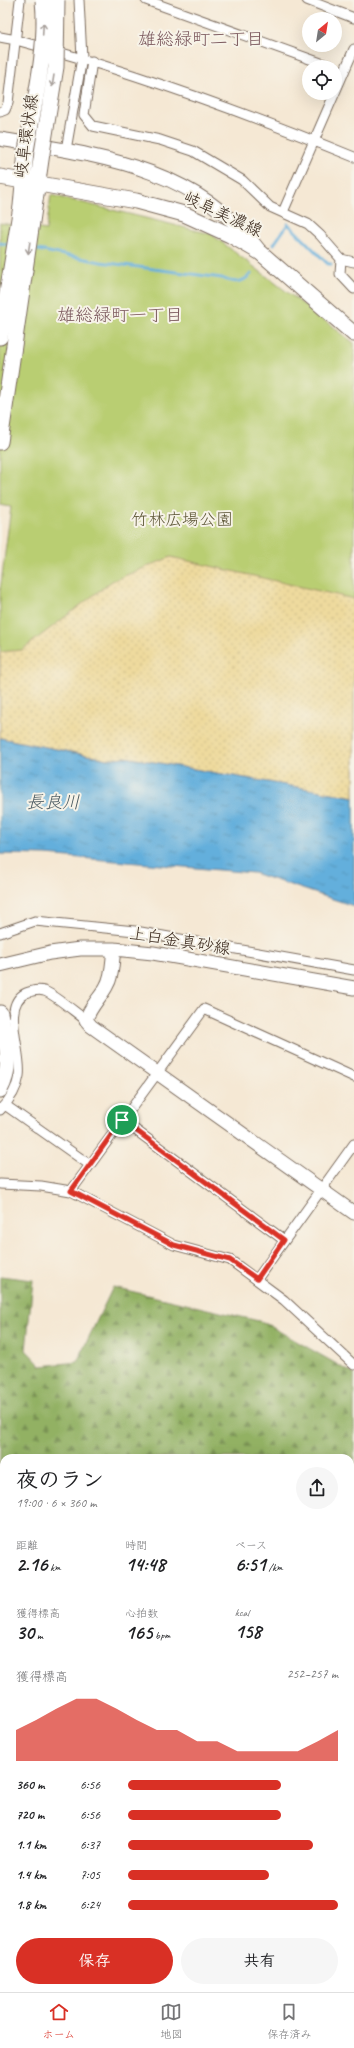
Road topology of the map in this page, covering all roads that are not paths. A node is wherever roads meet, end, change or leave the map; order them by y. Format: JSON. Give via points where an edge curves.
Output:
{"nodes":[{"id":1,"x":20,"y":0,"type":"edge"},
{"id":2,"x":43,"y":0,"type":"edge"},
{"id":3,"x":57,"y":0,"type":"edge"},
{"id":4,"x":79,"y":0,"type":"edge"},
{"id":5,"x":146,"y":0,"type":"edge"},
{"id":6,"x":307,"y":0,"type":"edge"},
{"id":7,"x":354,"y":18,"type":"edge"},
{"id":8,"x":0,"y":37,"type":"edge"},
{"id":9,"x":16,"y":40,"type":"junction"},
{"id":10,"x":354,"y":49,"type":"edge"},
{"id":11,"x":82,"y":58,"type":"junction"},
{"id":12,"x":313,"y":60,"type":"edge"},
{"id":13,"x":92,"y":61,"type":"junction"},
{"id":14,"x":342,"y":71,"type":"edge"},
{"id":15,"x":345,"y":72,"type":"junction"},
{"id":16,"x":354,"y":76,"type":"edge"},
{"id":17,"x":0,"y":112,"type":"edge"},
{"id":18,"x":0,"y":138,"type":"edge"},
{"id":19,"x":313,"y":141,"type":"junction"},
{"id":20,"x":66,"y":150,"type":"junction"},
{"id":21,"x":354,"y":158,"type":"edge"},
{"id":22,"x":0,"y":177,"type":"edge"},
{"id":23,"x":23,"y":181,"type":"junction"},
{"id":24,"x":38,"y":183,"type":"junction"},
{"id":25,"x":28,"y":208,"type":"junction"},
{"id":26,"x":283,"y":212,"type":"junction"},
{"id":27,"x":261,"y":253,"type":"junction"},
{"id":28,"x":341,"y":259,"type":"junction"},
{"id":29,"x":354,"y":262,"type":"edge"},
{"id":30,"x":354,"y":289,"type":"edge"},
{"id":31,"x":354,"y":334,"type":"edge"},
{"id":32,"x":0,"y":337,"type":"edge"},
{"id":33,"x":0,"y":442,"type":"edge"},
{"id":34,"x":0,"y":932,"type":"edge"},
{"id":35,"x":114,"y":949,"type":"junction"},
{"id":36,"x":0,"y":966,"type":"edge"},
{"id":37,"x":354,"y":970,"type":"edge"},
{"id":38,"x":354,"y":988,"type":"edge"},
{"id":39,"x":0,"y":1013,"type":"edge"},
{"id":40,"x":86,"y":1020,"type":"junction"},
{"id":41,"x":157,"y":1072,"type":"junction"},
{"id":42,"x":354,"y":1077,"type":"edge"},
{"id":43,"x":0,"y":1090,"type":"edge"},
{"id":44,"x":3,"y":1108,"type":"edge"},
{"id":45,"x":122,"y":1120,"type":"junction"},
{"id":46,"x":354,"y":1144,"type":"edge"},
{"id":47,"x":90,"y":1165,"type":"junction"},
{"id":48,"x":0,"y":1184,"type":"edge"},
{"id":49,"x":322,"y":1190,"type":"junction"},
{"id":50,"x":71,"y":1191,"type":"junction"},
{"id":51,"x":354,"y":1213,"type":"edge"},
{"id":52,"x":284,"y":1240,"type":"junction"},
{"id":53,"x":257,"y":1279,"type":"junction"},
{"id":54,"x":354,"y":1365,"type":"edge"}],
"edges":[{"from":1,"to":9,"type":"street"},
{"from":23,"to":2,"type":"main road","name":"岐阜環状線","one_way":true,"bridge":true,"via":[[40,63]]},
{"from":3,"to":24,"type":"main road","name":"岐阜環状線","one_way":true,"bridge":true,"via":[[56,67]]},
{"from":4,"to":11,"type":"street"},
{"from":5,"to":12,"type":"street"},
{"from":6,"to":7,"type":"street"},
{"from":8,"to":9,"type":"street"},
{"from":9,"to":11,"type":"street"},
{"from":9,"to":17,"type":"street","via":[[8,103],[6,110]]},
{"from":10,"to":15,"type":"street"},
{"from":11,"to":13,"type":"street"},
{"from":11,"to":20,"type":"street"},
{"from":13,"to":19,"type":"street"},
{"from":13,"to":26,"type":"street","via":[[84,115],[93,126],[160,140],[193,150],[242,180],[270,207]]},
{"from":14,"to":15,"type":"street"},
{"from":15,"to":16,"type":"street"},
{"from":15,"to":19,"type":"street"},
{"from":18,"to":20,"type":"street"},
{"from":19,"to":21,"type":"street"},
{"from":19,"to":26,"type":"street"},
{"from":20,"to":27,"type":"street","via":[[144,168],[174,181],[219,209],[249,236]]},
{"from":22,"to":23,"type":"main road","name":"岐阜美濃線"},
{"from":23,"to":24,"type":"main road","name":"岐阜美濃線"},
{"from":23,"to":25,"type":"main road","name":"岐阜環状線"},
{"from":24,"to":25,"type":"main road","name":"岐阜環状線"},
{"from":24,"to":27,"type":"main road","name":"岐阜美濃線","via":[[136,201],[184,214],[230,235]]},
{"from":25,"to":32,"type":"main road","name":"岐阜環状線"},
{"from":25,"to":33,"type":"main road","name":"岐阜環状線","one_way":true},
{"from":26,"to":28,"type":"street","via":[[308,224]]},
{"from":27,"to":31,"type":"main road","name":"岐阜美濃線"},
{"from":28,"to":29,"type":"street"},
{"from":28,"to":30,"type":"street","via":[[340,274]]},
{"from":34,"to":37,"type":"street","via":[[35,921],[135,931]]},
{"from":35,"to":36,"type":"street","name":"上白金真砂線","via":[[58,952]]},
{"from":35,"to":38,"type":"street","name":"上白金真砂線","via":[[153,953]]},
{"from":35,"to":40,"type":"street","via":[[107,986]]},
{"from":39,"to":43,"type":"main road","via":[[8,1060],[8,1070]]},
{"from":40,"to":41,"type":"street"},
{"from":40,"to":44,"type":"street","via":[[44,991],[33,990],[22,995],[14,1006],[13,1019],[20,1059],[19,1077]]},
{"from":41,"to":42,"type":"street","via":[[204,1008]]},
{"from":41,"to":45,"type":"street"},
{"from":41,"to":49,"type":"street"},
{"from":44,"to":47,"type":"street"},
{"from":45,"to":47,"type":"street"},
{"from":45,"to":52,"type":"street"},
{"from":46,"to":49,"type":"street"},
{"from":47,"to":50,"type":"street"},
{"from":48,"to":50,"type":"street","via":[[42,1186]]},
{"from":49,"to":51,"type":"street"},
{"from":49,"to":52,"type":"street"},
{"from":50,"to":53,"type":"street","via":[[174,1245],[230,1260]]},
{"from":52,"to":53,"type":"street"},
{"from":53,"to":54,"type":"street","via":[[284,1300]]}]}
